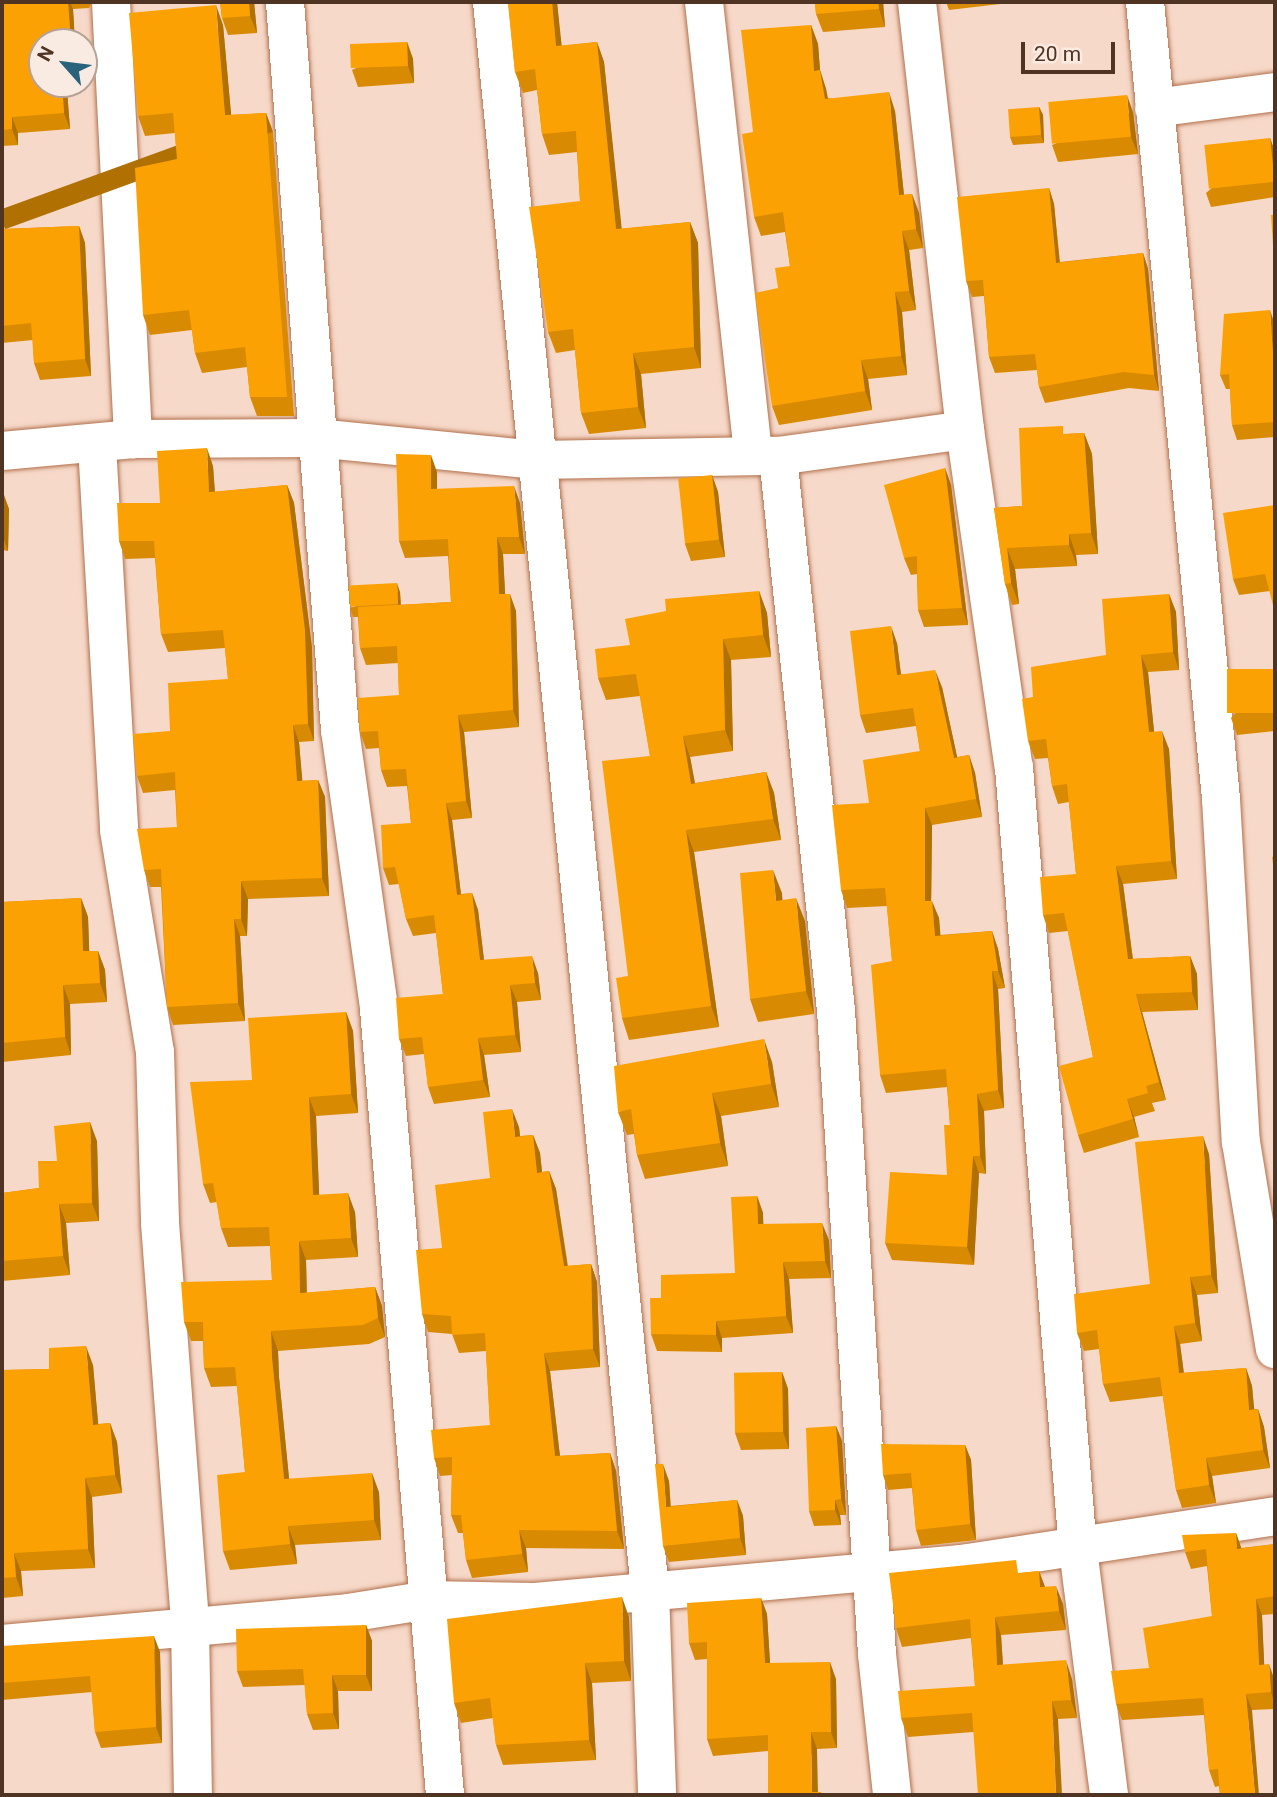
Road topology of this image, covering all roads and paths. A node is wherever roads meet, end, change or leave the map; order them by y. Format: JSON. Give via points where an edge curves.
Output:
{"nodes":[{"id":1,"x":111,"y":2,"type":"edge"},
{"id":2,"x":285,"y":2,"type":"edge"},
{"id":3,"x":492,"y":2,"type":"edge"},
{"id":4,"x":704,"y":2,"type":"edge"},
{"id":5,"x":917,"y":2,"type":"edge"},
{"id":6,"x":1145,"y":2,"type":"edge"},
{"id":7,"x":1275,"y":92,"type":"edge"},
{"id":8,"x":1154,"y":108,"type":"junction"},
{"id":9,"x":965,"y":430,"type":"junction"},
{"id":10,"x":316,"y":438,"type":"junction"},
{"id":11,"x":115,"y":442,"type":"junction"},
{"id":12,"x":2,"y":451,"type":"edge"},
{"id":13,"x":766,"y":455,"type":"junction"},
{"id":14,"x":537,"y":460,"type":"junction"},
{"id":15,"x":1275,"y":1349,"type":"edge"},
{"id":16,"x":1275,"y":1516,"type":"edge"},
{"id":17,"x":1078,"y":1549,"type":"junction"},
{"id":18,"x":874,"y":1569,"type":"junction"},
{"id":19,"x":650,"y":1591,"type":"junction"},
{"id":20,"x":429,"y":1600,"type":"junction"},
{"id":21,"x":190,"y":1626,"type":"junction"},
{"id":22,"x":2,"y":1644,"type":"edge"},
{"id":23,"x":193,"y":1795,"type":"edge"},
{"id":24,"x":445,"y":1795,"type":"edge"},
{"id":25,"x":657,"y":1795,"type":"edge"},
{"id":26,"x":892,"y":1795,"type":"edge"},
{"id":27,"x":1109,"y":1795,"type":"edge"}],
"edges":[{"from":1,"to":11,"type":"street"},
{"from":2,"to":10,"type":"street"},
{"from":3,"to":14,"type":"street"},
{"from":4,"to":13,"type":"street"},
{"from":5,"to":9,"type":"street"},
{"from":6,"to":8,"type":"street"},
{"from":7,"to":8,"type":"street"},
{"from":8,"to":15,"type":"street","via":[[1221,799],[1241,1142]]},
{"from":9,"to":13,"type":"street"},
{"from":9,"to":17,"type":"street","via":[[1014,768]]},
{"from":10,"to":11,"type":"street"},
{"from":10,"to":14,"type":"street"},
{"from":10,"to":20,"type":"street","via":[[340,730],[379,1009]]},
{"from":11,"to":12,"type":"street"},
{"from":11,"to":21,"type":"street","via":[[119,830],[155,1052],[160,1223]]},
{"from":13,"to":14,"type":"street"},
{"from":13,"to":18,"type":"street","via":[[836,1011]]},
{"from":14,"to":19,"type":"street"},
{"from":16,"to":17,"type":"street"},
{"from":17,"to":18,"type":"street"},
{"from":17,"to":27,"type":"street"},
{"from":18,"to":19,"type":"street"},
{"from":18,"to":26,"type":"street"},
{"from":19,"to":20,"type":"street","via":[[534,1602]]},
{"from":19,"to":25,"type":"street"},
{"from":20,"to":21,"type":"street"},
{"from":20,"to":24,"type":"street"},
{"from":21,"to":22,"type":"street"},
{"from":21,"to":23,"type":"street"}]}
